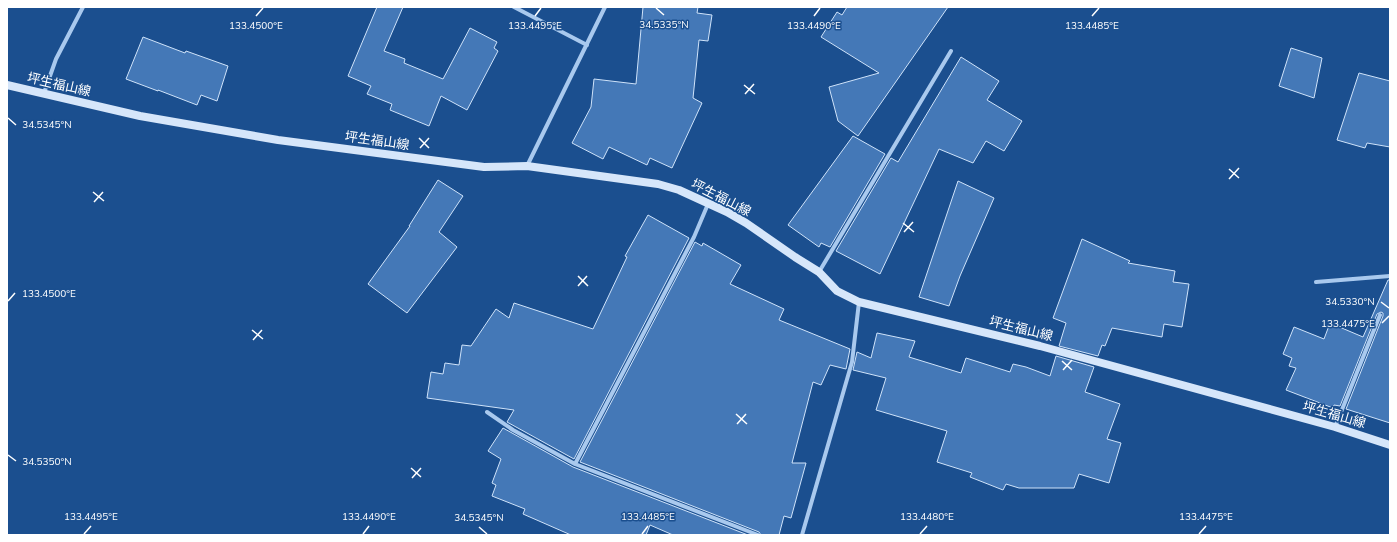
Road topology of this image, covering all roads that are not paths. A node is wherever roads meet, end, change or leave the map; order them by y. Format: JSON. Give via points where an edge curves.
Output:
{"nodes":[{"id":1,"x":83,"y":7,"type":"edge"},
{"id":2,"x":514,"y":7,"type":"edge"},
{"id":3,"x":605,"y":7,"type":"edge"},
{"id":4,"x":587,"y":45,"type":"junction"},
{"id":5,"x":951,"y":51,"type":"dead end"},
{"id":6,"x":7,"y":85,"type":"edge"},
{"id":7,"x":44,"y":93,"type":"junction"},
{"id":8,"x":527,"y":166,"type":"junction"},
{"id":9,"x":708,"y":203,"type":"junction"},
{"id":10,"x":819,"y":272,"type":"junction"},
{"id":11,"x":1390,"y":276,"type":"edge"},
{"id":12,"x":1316,"y":282,"type":"dead end"},
{"id":13,"x":859,"y":302,"type":"junction"},
{"id":14,"x":1380,"y":315,"type":"dead end"},
{"id":15,"x":487,"y":412,"type":"dead end"},
{"id":16,"x":1335,"y":427,"type":"junction"},
{"id":17,"x":1390,"y":445,"type":"edge"},
{"id":18,"x":575,"y":464,"type":"junction"},
{"id":19,"x":758,"y":535,"type":"edge"},
{"id":20,"x":802,"y":535,"type":"edge"}],
"edges":[{"from":1,"to":7,"type":"street","via":[[56,59]]},
{"from":2,"to":4,"type":"street"},
{"from":3,"to":4,"type":"street"},
{"from":4,"to":8,"type":"street"},
{"from":5,"to":10,"type":"street"},
{"from":6,"to":7,"type":"main road","name":"坪生福山線"},
{"from":7,"to":8,"type":"main road","name":"坪生福山線","via":[[140,116],[278,140],[484,167]]},
{"from":8,"to":9,"type":"main road","name":"坪生福山線","via":[[658,184]]},
{"from":9,"to":10,"type":"main road","name":"坪生福山線","via":[[746,223],[794,258]]},
{"from":9,"to":18,"type":"street","via":[[694,237]]},
{"from":10,"to":13,"type":"main road","name":"坪生福山線","via":[[836,291]]},
{"from":11,"to":12,"type":"street"},
{"from":13,"to":16,"type":"main road","name":"坪生福山線","via":[[1040,346]]},
{"from":13,"to":20,"type":"street","via":[[852,362]]},
{"from":14,"to":16,"type":"street"},
{"from":15,"to":18,"type":"street","via":[[513,430]]},
{"from":16,"to":17,"type":"main road","name":"坪生福山線"},
{"from":18,"to":19,"type":"street"}]}
